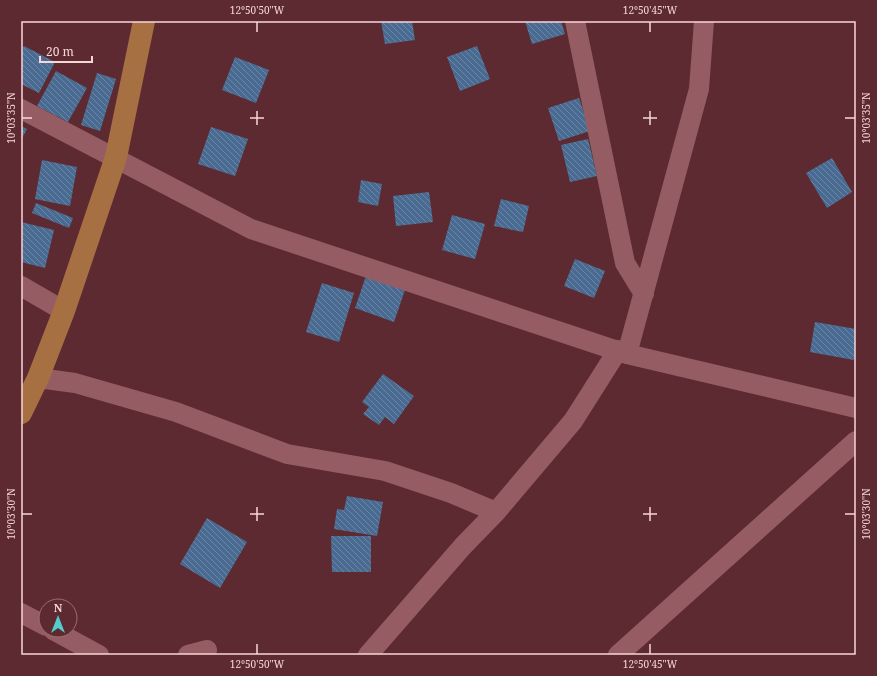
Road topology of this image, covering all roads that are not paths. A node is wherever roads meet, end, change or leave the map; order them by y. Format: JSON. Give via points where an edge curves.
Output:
{"nodes":[{"id":1,"x":144,"y":21,"type":"edge"},
{"id":2,"x":575,"y":21,"type":"edge"},
{"id":3,"x":704,"y":21,"type":"edge"},
{"id":4,"x":21,"y":109,"type":"edge"},
{"id":5,"x":116,"y":157,"type":"junction"},
{"id":6,"x":21,"y":286,"type":"edge"},
{"id":7,"x":644,"y":294,"type":"junction"},
{"id":8,"x":64,"y":310,"type":"junction"},
{"id":9,"x":622,"y":352,"type":"junction"},
{"id":10,"x":38,"y":378,"type":"junction"},
{"id":11,"x":856,"y":408,"type":"edge"},
{"id":12,"x":21,"y":413,"type":"edge"},
{"id":13,"x":856,"y":440,"type":"edge"},
{"id":14,"x":496,"y":512,"type":"junction"},
{"id":15,"x":21,"y":613,"type":"edge"},
{"id":16,"x":38,"y":622,"type":"edge"},
{"id":17,"x":68,"y":638,"type":"edge"},
{"id":18,"x":207,"y":650,"type":"dead end"},
{"id":19,"x":99,"y":655,"type":"edge"},
{"id":20,"x":188,"y":655,"type":"edge"},
{"id":21,"x":368,"y":655,"type":"edge"},
{"id":22,"x":618,"y":655,"type":"edge"}],
"edges":[{"from":1,"to":5,"type":"main road"},
{"from":2,"to":7,"type":"street","via":[[626,263]]},
{"from":3,"to":7,"type":"street","via":[[699,89]]},
{"from":4,"to":5,"type":"street"},
{"from":5,"to":8,"type":"main road"},
{"from":5,"to":9,"type":"street","via":[[251,229]]},
{"from":6,"to":8,"type":"street"},
{"from":7,"to":9,"type":"street"},
{"from":8,"to":10,"type":"main road"},
{"from":9,"to":11,"type":"street"},
{"from":9,"to":14,"type":"street","via":[[573,421]]},
{"from":10,"to":12,"type":"main road"},
{"from":10,"to":14,"type":"street","via":[[75,383],[176,412],[287,454],[385,471],[451,493]]},
{"from":13,"to":22,"type":"street"},
{"from":14,"to":21,"type":"street"},
{"from":15,"to":16,"type":"street"},
{"from":17,"to":19,"type":"street"},
{"from":18,"to":20,"type":"street"}]}
